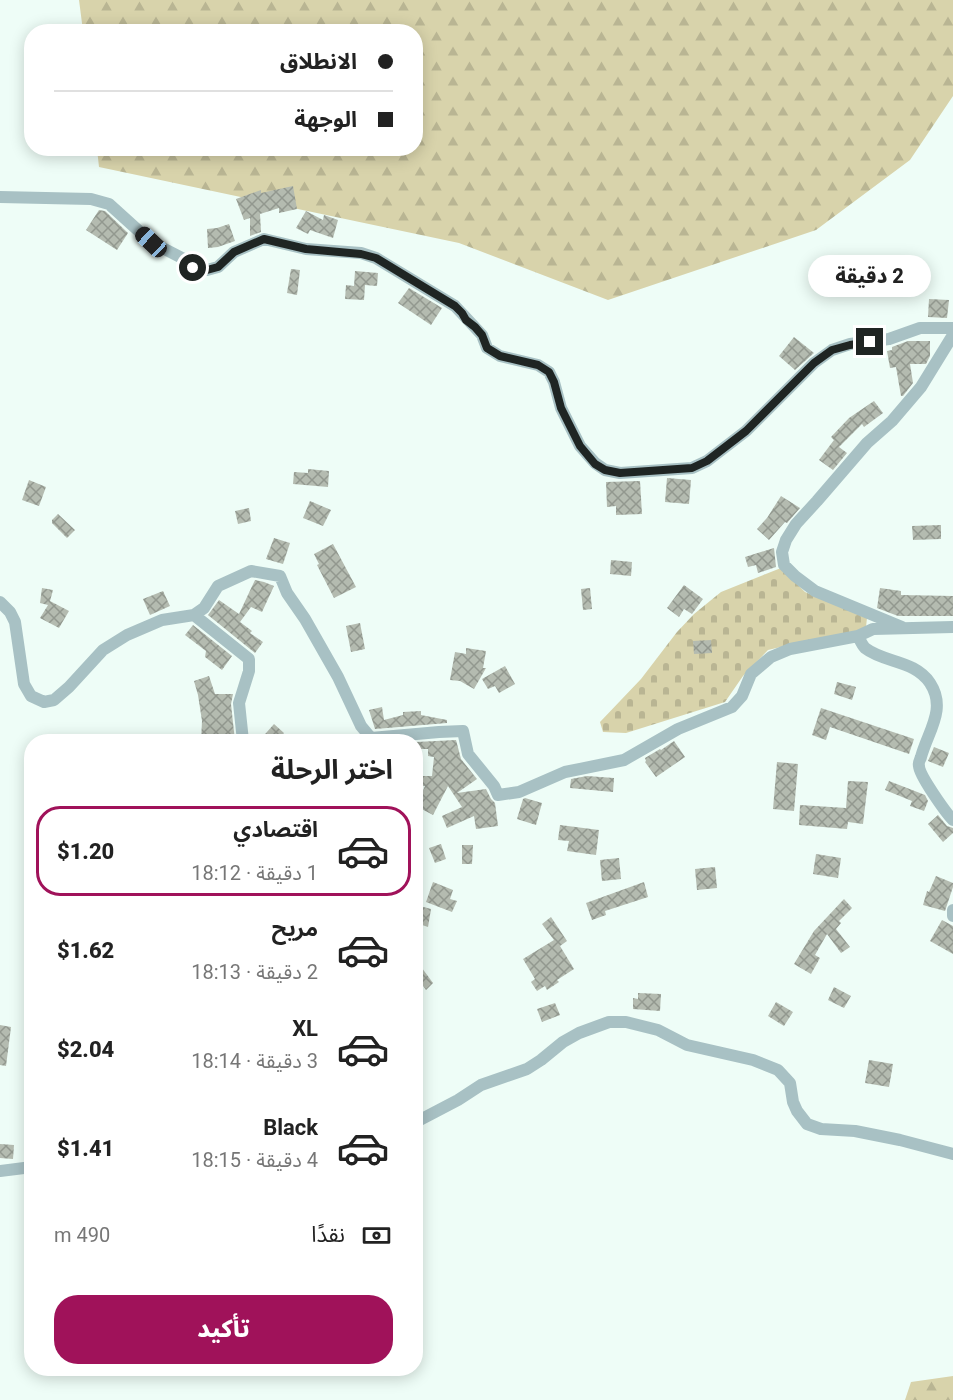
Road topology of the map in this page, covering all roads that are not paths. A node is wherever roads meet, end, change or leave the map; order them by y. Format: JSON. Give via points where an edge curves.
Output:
{"nodes":[{"id":1,"x":0,"y":197,"type":"edge"},
{"id":2,"x":953,"y":328,"type":"edge"},
{"id":3,"x":953,"y":335,"type":"edge"},
{"id":4,"x":0,"y":602,"type":"edge"},
{"id":5,"x":194,"y":615,"type":"junction"},
{"id":6,"x":953,"y":627,"type":"edge"},
{"id":7,"x":908,"y":630,"type":"junction"},
{"id":8,"x":858,"y":636,"type":"junction"},
{"id":9,"x":242,"y":734,"type":"edge"},
{"id":10,"x":368,"y":734,"type":"edge"},
{"id":11,"x":416,"y":734,"type":"edge"},
{"id":12,"x":953,"y":820,"type":"edge"},
{"id":13,"x":953,"y":910,"type":"edge"},
{"id":14,"x":953,"y":916,"type":"edge"},
{"id":15,"x":423,"y":1118,"type":"edge"},
{"id":16,"x":953,"y":1154,"type":"edge"},
{"id":17,"x":24,"y":1168,"type":"edge"},
{"id":18,"x":0,"y":1171,"type":"edge"}],
"edges":[{"from":1,"to":2,"type":"street","via":[[91,199],[109,204],[151,242],[193,268],[218,267],[234,252],[264,239],[376,258],[455,306],[482,335],[487,348],[549,372],[580,446],[595,464],[620,473],[692,468],[707,461],[746,431],[832,350],[889,339],[920,328]]},
{"from":3,"to":7,"type":"street","via":[[921,387],[796,524],[782,552],[784,566],[815,591]]},
{"from":4,"to":5,"type":"street","via":[[15,622],[24,684],[31,696],[44,702],[54,700],[103,650],[127,635],[162,620]]},
{"from":5,"to":9,"type":"street","via":[[249,658],[240,703]]},
{"from":5,"to":10,"type":"street","via":[[204,608],[218,586],[250,571],[280,576]]},
{"from":6,"to":7,"type":"street"},
{"from":7,"to":8,"type":"street","via":[[873,629]]},
{"from":8,"to":11,"type":"street","via":[[790,648],[771,657],[751,674],[742,696],[732,707],[678,729],[624,760],[565,772],[519,792],[498,795],[468,754],[463,731]]},
{"from":8,"to":12,"type":"street","via":[[864,647],[917,670],[930,683],[938,703],[918,766]]},
{"from":13,"to":14,"type":"street"},
{"from":15,"to":16,"type":"street","via":[[481,1085],[526,1069],[562,1042],[609,1022],[626,1022],[657,1030],[687,1045],[753,1060],[778,1070],[790,1083],[793,1102],[807,1124],[900,1140]]},
{"from":17,"to":18,"type":"street"}]}
